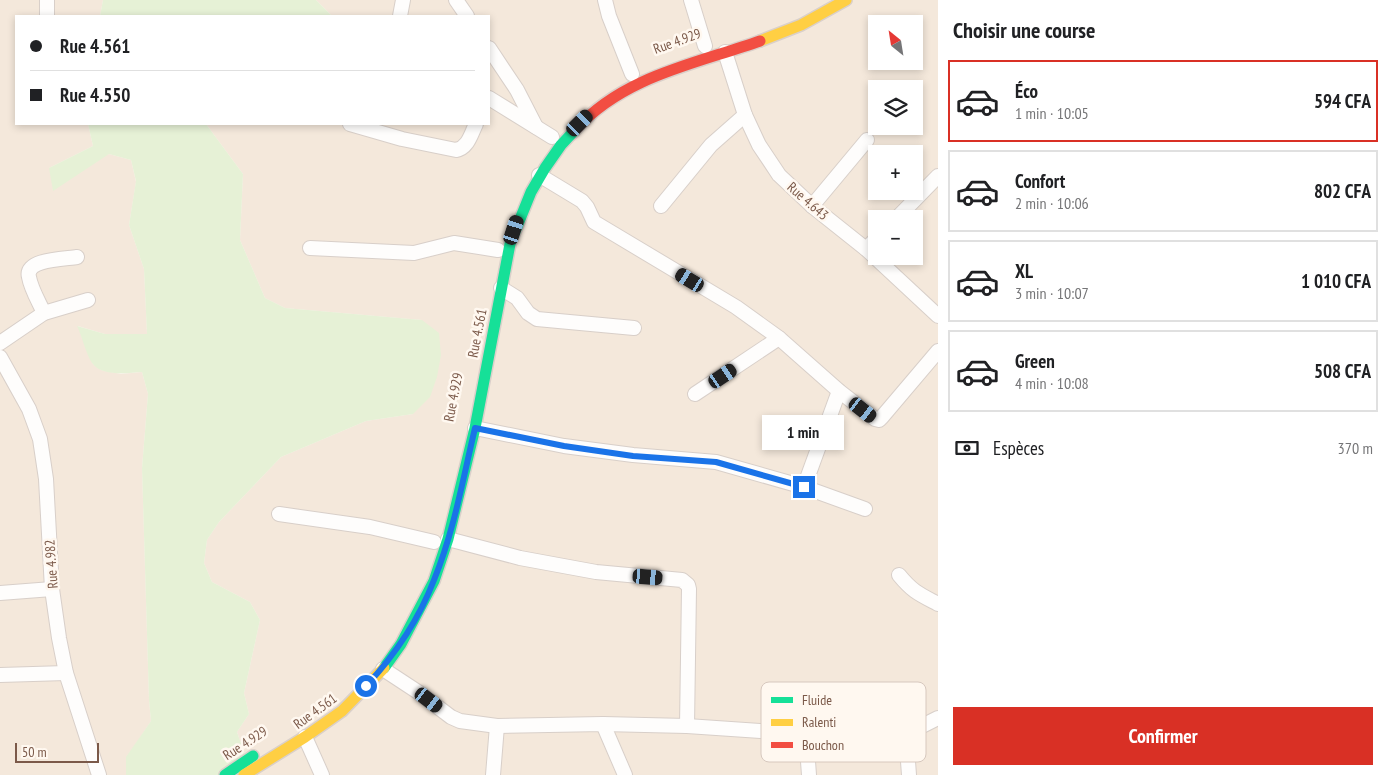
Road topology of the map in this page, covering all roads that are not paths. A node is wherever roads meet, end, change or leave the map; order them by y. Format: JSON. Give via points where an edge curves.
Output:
{"nodes":[{"id":1,"x":47,"y":0,"type":"edge"},
{"id":2,"x":403,"y":0,"type":"edge"},
{"id":3,"x":456,"y":0,"type":"edge"},
{"id":4,"x":605,"y":0,"type":"edge"},
{"id":5,"x":690,"y":0,"type":"edge"},
{"id":6,"x":826,"y":0,"type":"edge"},
{"id":7,"x":846,"y":0,"type":"edge"},
{"id":8,"x":799,"y":13,"type":"dead end"},
{"id":9,"x":47,"y":15,"type":"edge"},
{"id":10,"x":400,"y":15,"type":"edge"},
{"id":11,"x":466,"y":15,"type":"edge"},
{"id":12,"x":782,"y":20,"type":"dead end"},
{"id":13,"x":766,"y":27,"type":"dead end"},
{"id":14,"x":706,"y":49,"type":"junction"},
{"id":15,"x":490,"y":50,"type":"edge"},
{"id":16,"x":632,"y":74,"type":"junction"},
{"id":17,"x":490,"y":99,"type":"edge"},
{"id":18,"x":588,"y":103,"type":"dead end"},
{"id":19,"x":744,"y":115,"type":"junction"},
{"id":20,"x":353,"y":125,"type":"edge"},
{"id":21,"x":476,"y":125,"type":"edge"},
{"id":22,"x":536,"y":127,"type":"junction"},
{"id":23,"x":555,"y":134,"type":"joint"},
{"id":24,"x":867,"y":140,"type":"dead end"},
{"id":25,"x":543,"y":148,"type":"dead end"},
{"id":26,"x":539,"y":174,"type":"junction"},
{"id":27,"x":938,"y":176,"type":"edge"},
{"id":28,"x":661,"y":206,"type":"dead end"},
{"id":29,"x":812,"y":206,"type":"junction"},
{"id":30,"x":905,"y":210,"type":"edge"},
{"id":31,"x":506,"y":222,"type":"dead end"},
{"id":32,"x":868,"y":242,"type":"edge"},
{"id":33,"x":310,"y":248,"type":"dead end"},
{"id":34,"x":498,"y":250,"type":"junction"},
{"id":35,"x":77,"y":258,"type":"dead end"},
{"id":36,"x":891,"y":265,"type":"edge"},
{"id":37,"x":496,"y":288,"type":"junction"},
{"id":38,"x":88,"y":300,"type":"dead end"},
{"id":39,"x":44,"y":314,"type":"junction"},
{"id":40,"x":938,"y":316,"type":"edge"},
{"id":41,"x":634,"y":328,"type":"dead end"},
{"id":42,"x":779,"y":338,"type":"junction"},
{"id":43,"x":0,"y":343,"type":"edge"},
{"id":44,"x":938,"y":352,"type":"edge"},
{"id":45,"x":0,"y":357,"type":"edge"},
{"id":46,"x":839,"y":391,"type":"junction"},
{"id":47,"x":694,"y":394,"type":"dead end"},
{"id":48,"x":475,"y":428,"type":"junction"},
{"id":49,"x":461,"y":435,"type":"dead end"},
{"id":50,"x":804,"y":487,"type":"junction"},
{"id":51,"x":865,"y":509,"type":"dead end"},
{"id":52,"x":279,"y":514,"type":"dead end"},
{"id":53,"x":442,"y":516,"type":"dead end"},
{"id":54,"x":438,"y":541,"type":"junction"},
{"id":55,"x":899,"y":575,"type":"dead end"},
{"id":56,"x":52,"y":589,"type":"junction"},
{"id":57,"x":0,"y":593,"type":"edge"},
{"id":58,"x":413,"y":596,"type":"dead end"},
{"id":59,"x":938,"y":604,"type":"edge"},
{"id":60,"x":401,"y":619,"type":"dead end"},
{"id":61,"x":368,"y":668,"type":"dead end"},
{"id":62,"x":383,"y":669,"type":"junction"},
{"id":63,"x":66,"y":673,"type":"junction"},
{"id":64,"x":0,"y":675,"type":"edge"},
{"id":65,"x":938,"y":718,"type":"edge"},
{"id":66,"x":604,"y":724,"type":"junction"},
{"id":67,"x":926,"y":724,"type":"edge"},
{"id":68,"x":497,"y":726,"type":"junction"},
{"id":69,"x":687,"y":726,"type":"junction"},
{"id":70,"x":304,"y":731,"type":"junction"},
{"id":71,"x":761,"y":731,"type":"edge"},
{"id":72,"x":261,"y":750,"type":"dead end"},
{"id":73,"x":808,"y":762,"type":"edge"},
{"id":74,"x":908,"y":762,"type":"edge"},
{"id":75,"x":99,"y":775,"type":"edge"},
{"id":76,"x":225,"y":775,"type":"edge"},
{"id":77,"x":244,"y":775,"type":"edge"},
{"id":78,"x":322,"y":775,"type":"edge"},
{"id":79,"x":493,"y":775,"type":"edge"},
{"id":80,"x":625,"y":775,"type":"edge"},
{"id":81,"x":809,"y":775,"type":"edge"},
{"id":82,"x":909,"y":775,"type":"edge"}],
"edges":[{"from":1,"to":9,"type":"street"},
{"from":2,"to":10,"type":"street"},
{"from":3,"to":11,"type":"street"},
{"from":4,"to":16,"type":"street"},
{"from":5,"to":14,"type":"street","name":"Rue 4.643"},
{"from":6,"to":8,"type":"main road"},
{"from":7,"to":14,"type":"main road","name":"Rue 4.561","via":[[780,34]]},
{"from":12,"to":13,"type":"main road"},
{"from":14,"to":16,"type":"main road","name":"Rue 4.929"},
{"from":14,"to":19,"type":"street","name":"Rue 4.643"},
{"from":14,"to":26,"type":"main road","name":"Rue 4.561","via":[[605,103],[573,130]]},
{"from":15,"to":22,"type":"street","via":[[517,90]]},
{"from":16,"to":18,"type":"main road","name":"Rue 4.929"},
{"from":17,"to":22,"type":"street"},
{"from":19,"to":28,"type":"street","via":[[700,157]]},
{"from":19,"to":29,"type":"street","name":"Rue 4.643","via":[[779,175]]},
{"from":20,"to":21,"type":"street","via":[[456,150],[466,146]]},
{"from":22,"to":23,"type":"street"},
{"from":23,"to":25,"type":"main road"},
{"from":24,"to":29,"type":"street"},
{"from":26,"to":37,"type":"main road","name":"Rue 4.561","via":[[518,218]]},
{"from":26,"to":42,"type":"street","via":[[582,201],[594,222],[736,307]]},
{"from":27,"to":30,"type":"street"},
{"from":29,"to":32,"type":"street","name":"Rue 4.643"},
{"from":31,"to":34,"type":"main road"},
{"from":33,"to":34,"type":"street","via":[[414,253],[454,243]]},
{"from":34,"to":37,"type":"main road"},
{"from":35,"to":39,"type":"street","via":[[36,263],[30,268],[28,275]]},
{"from":36,"to":40,"type":"street","name":"Rue 4.643"},
{"from":37,"to":41,"type":"street","via":[[517,298],[537,319]]},
{"from":37,"to":48,"type":"main road","name":"Rue 4.561"},
{"from":38,"to":39,"type":"street"},
{"from":39,"to":43,"type":"street"},
{"from":42,"to":46,"type":"street"},
{"from":42,"to":47,"type":"street"},
{"from":44,"to":46,"type":"street","via":[[879,420]]},
{"from":45,"to":56,"type":"street","name":"Rue 4.982","via":[[29,410],[40,438],[46,480]]},
{"from":46,"to":50,"type":"street"},
{"from":48,"to":50,"type":"street","via":[[633,456],[716,462]]},
{"from":48,"to":54,"type":"main road","name":"Rue 4.561"},
{"from":49,"to":53,"type":"main road","name":"Rue 4.929"},
{"from":50,"to":51,"type":"street"},
{"from":52,"to":54,"type":"street"},
{"from":54,"to":62,"type":"main road","name":"Rue 4.561","via":[[430,588]]},
{"from":54,"to":69,"type":"street","via":[[596,572],[685,582],[689,589]]},
{"from":55,"to":59,"type":"street","via":[[910,589]]},
{"from":56,"to":57,"type":"street"},
{"from":56,"to":63,"type":"street","name":"Rue 4.982"},
{"from":58,"to":60,"type":"main road"},
{"from":61,"to":70,"type":"main road"},
{"from":62,"to":68,"type":"street","via":[[451,717]]},
{"from":62,"to":70,"type":"main road","name":"Rue 4.561","via":[[342,711]]},
{"from":63,"to":64,"type":"street"},
{"from":63,"to":75,"type":"street","name":"Rue 4.982"},
{"from":65,"to":67,"type":"street"},
{"from":66,"to":68,"type":"street"},
{"from":66,"to":69,"type":"street"},
{"from":66,"to":80,"type":"street"},
{"from":68,"to":79,"type":"street"},
{"from":69,"to":71,"type":"street"},
{"from":70,"to":77,"type":"main road","name":"Rue 4.561"},
{"from":70,"to":78,"type":"street"},
{"from":72,"to":76,"type":"main road","name":"Rue 4.929"},
{"from":73,"to":81,"type":"street"},
{"from":74,"to":82,"type":"street"}]}
